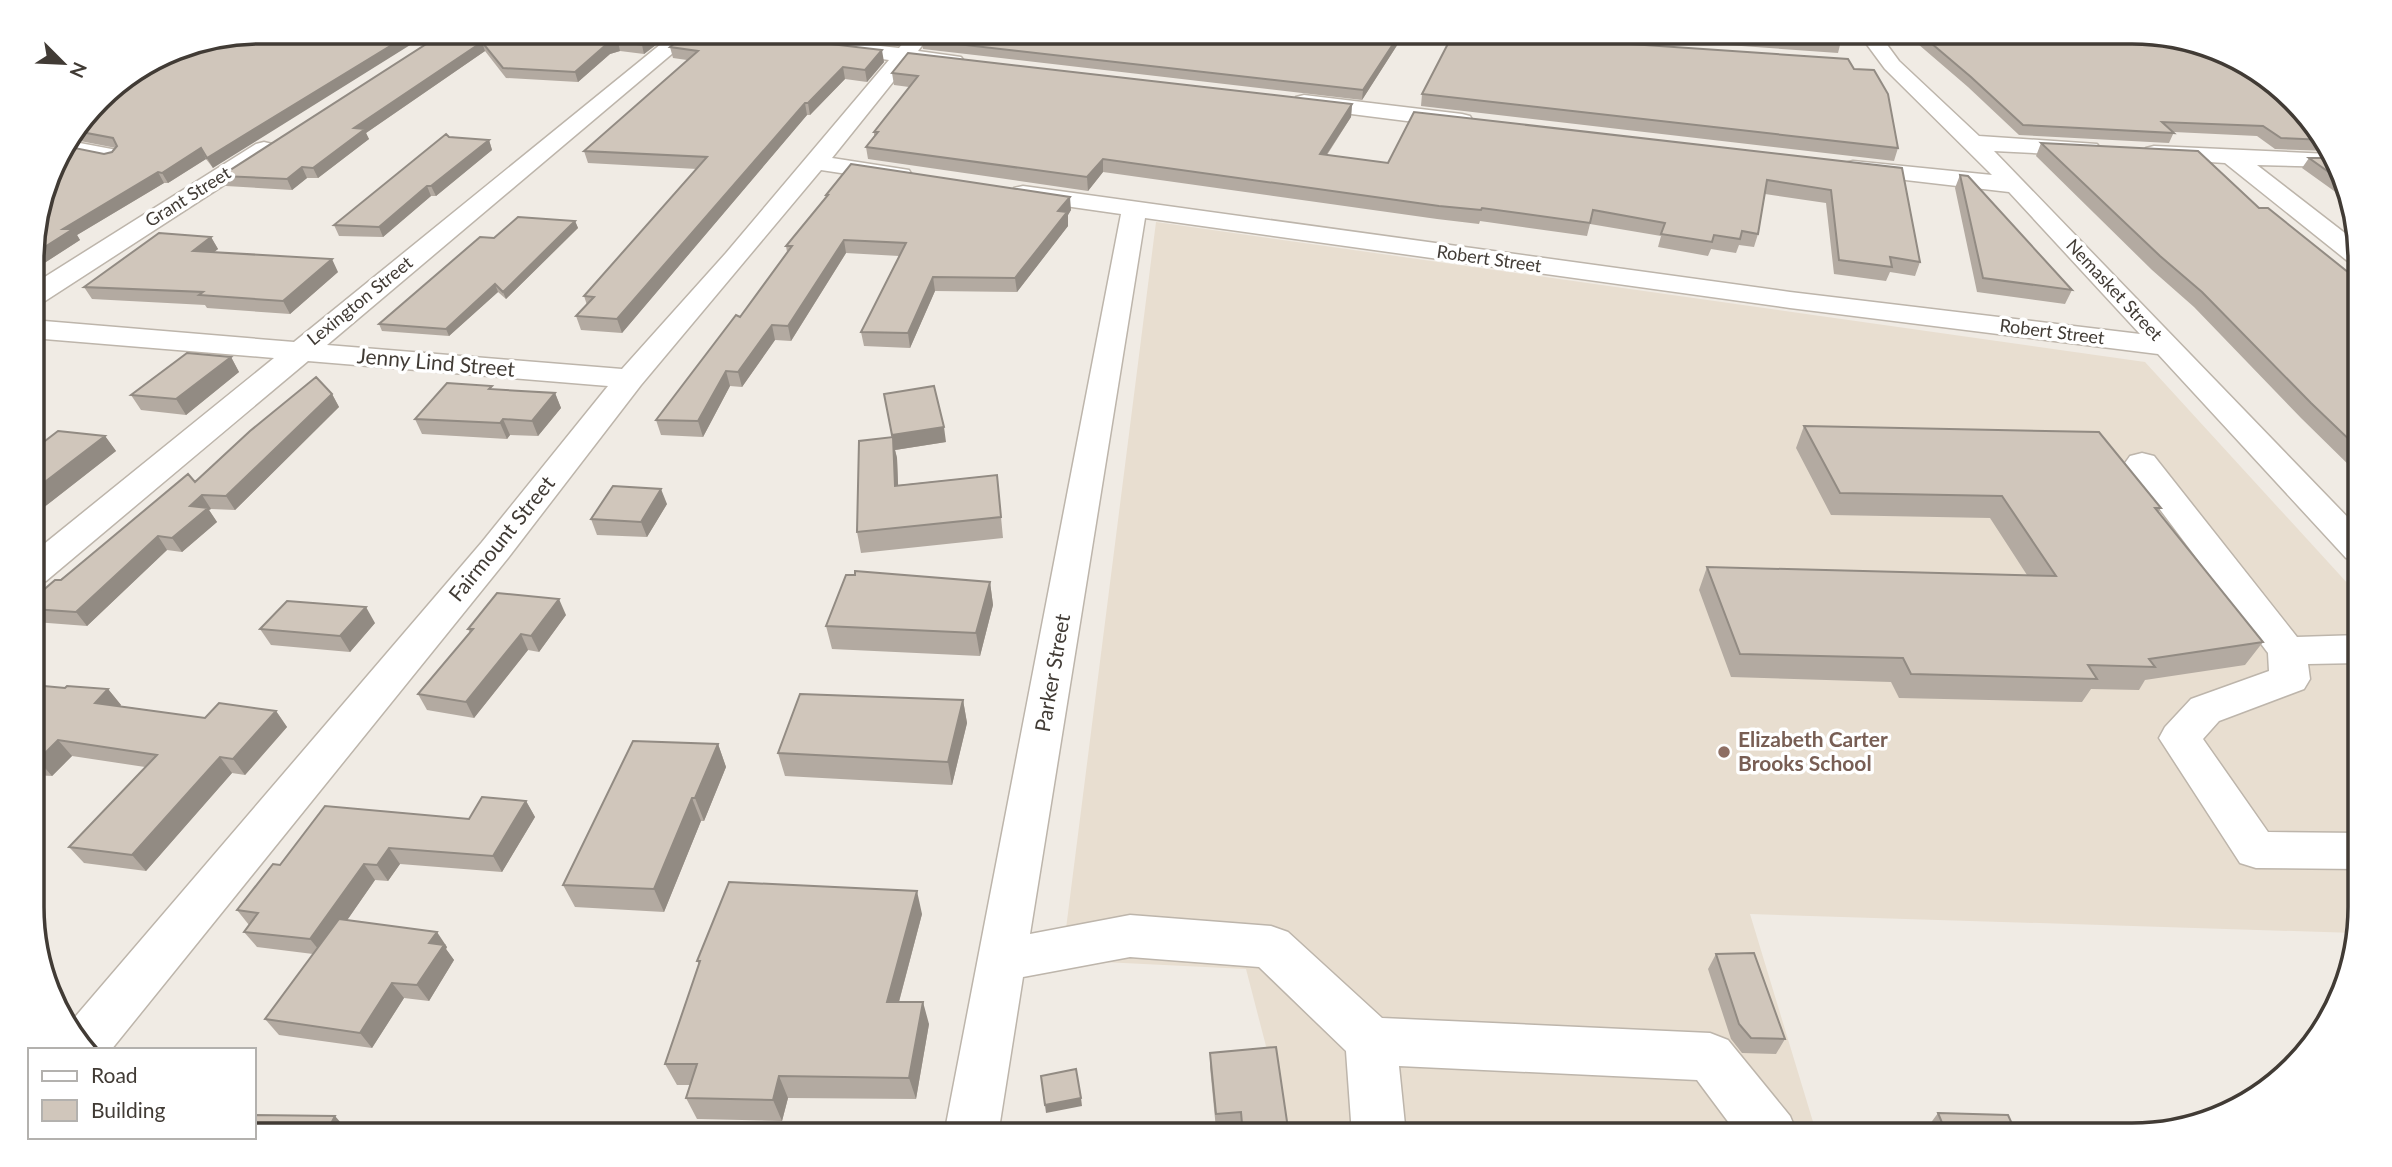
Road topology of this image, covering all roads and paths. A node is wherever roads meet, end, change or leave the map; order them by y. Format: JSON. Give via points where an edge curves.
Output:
{"nodes":[{"id":1,"x":685,"y":44,"type":"edge"},
{"id":2,"x":808,"y":44,"type":"edge"},
{"id":3,"x":914,"y":44,"type":"edge"},
{"id":4,"x":1871,"y":44,"type":"edge"},
{"id":5,"x":177,"y":60,"type":"edge"},
{"id":6,"x":974,"y":64,"type":"edge"},
{"id":7,"x":158,"y":70,"type":"edge"},
{"id":8,"x":1278,"y":99,"type":"edge"},
{"id":9,"x":1483,"y":124,"type":"edge"},
{"id":10,"x":288,"y":134,"type":"edge"},
{"id":11,"x":1971,"y":143,"type":"junction"},
{"id":12,"x":75,"y":149,"type":"edge"},
{"id":13,"x":2109,"y":150,"type":"edge"},
{"id":14,"x":2136,"y":152,"type":"edge"},
{"id":15,"x":109,"y":155,"type":"edge"},
{"id":16,"x":2232,"y":157,"type":"junction"},
{"id":17,"x":2323,"y":160,"type":"edge"},
{"id":18,"x":814,"y":162,"type":"junction"},
{"id":19,"x":1836,"y":166,"type":"edge"},
{"id":20,"x":921,"y":178,"type":"edge"},
{"id":21,"x":2016,"y":185,"type":"junction"},
{"id":22,"x":1001,"y":190,"type":"edge"},
{"id":23,"x":1134,"y":210,"type":"junction"},
{"id":24,"x":2347,"y":248,"type":"edge"},
{"id":25,"x":44,"y":289,"type":"edge"},
{"id":26,"x":44,"y":330,"type":"edge"},
{"id":27,"x":2166,"y":346,"type":"junction"},
{"id":28,"x":298,"y":352,"type":"junction"},
{"id":29,"x":630,"y":379,"type":"junction"},
{"id":30,"x":2141,"y":463,"type":"dead end"},
{"id":31,"x":2348,"y":537,"type":"edge"},
{"id":32,"x":44,"y":563,"type":"edge"},
{"id":33,"x":2348,"y":649,"type":"edge"},
{"id":34,"x":2287,"y":651,"type":"junction"},
{"id":35,"x":2348,"y":851,"type":"edge"},
{"id":36,"x":1002,"y":960,"type":"junction"},
{"id":37,"x":89,"y":1039,"type":"edge"},
{"id":38,"x":1371,"y":1041,"type":"junction"},
{"id":39,"x":973,"y":1123,"type":"edge"},
{"id":40,"x":1378,"y":1123,"type":"edge"},
{"id":41,"x":1762,"y":1123,"type":"edge"}],
"edges":[{"from":1,"to":28,"type":"street","name":"Lexington Street"},
{"from":2,"to":3,"type":"street"},
{"from":3,"to":6,"type":"street"},
{"from":3,"to":18,"type":"street","name":"Fairmount Street"},
{"from":4,"to":11,"type":"street","name":"Nemasket Street","via":[[1879,64]]},
{"from":5,"to":7,"type":"street"},
{"from":8,"to":9,"type":"street"},
{"from":10,"to":25,"type":"street","name":"Grant Street"},
{"from":11,"to":13,"type":"street"},
{"from":11,"to":21,"type":"street","name":"Nemasket Street"},
{"from":12,"to":15,"type":"street"},
{"from":14,"to":16,"type":"street"},
{"from":16,"to":17,"type":"street"},
{"from":16,"to":24,"type":"street"},
{"from":18,"to":20,"type":"street"},
{"from":18,"to":29,"type":"street","name":"Fairmount Street"},
{"from":19,"to":21,"type":"street"},
{"from":21,"to":27,"type":"street","name":"Nemasket Street"},
{"from":22,"to":23,"type":"street","name":"Robert Street"},
{"from":23,"to":27,"type":"street","name":"Robert Street","via":[[1790,300]]},
{"from":23,"to":36,"type":"street","name":"Parker Street"},
{"from":26,"to":28,"type":"street","name":"Jenny Lind Street"},
{"from":27,"to":31,"type":"street","name":"Nemasket Street"},
{"from":28,"to":29,"type":"street","name":"Jenny Lind Street"},
{"from":28,"to":32,"type":"street","name":"Lexington Street"},
{"from":29,"to":37,"type":"street","name":"Fairmount Street","via":[[495,550]]},
{"from":30,"to":34,"type":"street"},
{"from":33,"to":34,"type":"street"},
{"from":34,"to":35,"type":"street","via":[[2290,679],[2205,710],[2180,738],[2256,850]]},
{"from":36,"to":38,"type":"street","via":[[1129,936],[1271,947]]},
{"from":36,"to":39,"type":"street","name":"Parker Street"},
{"from":38,"to":40,"type":"street"},
{"from":38,"to":41,"type":"street","via":[[1710,1057]]}]}
